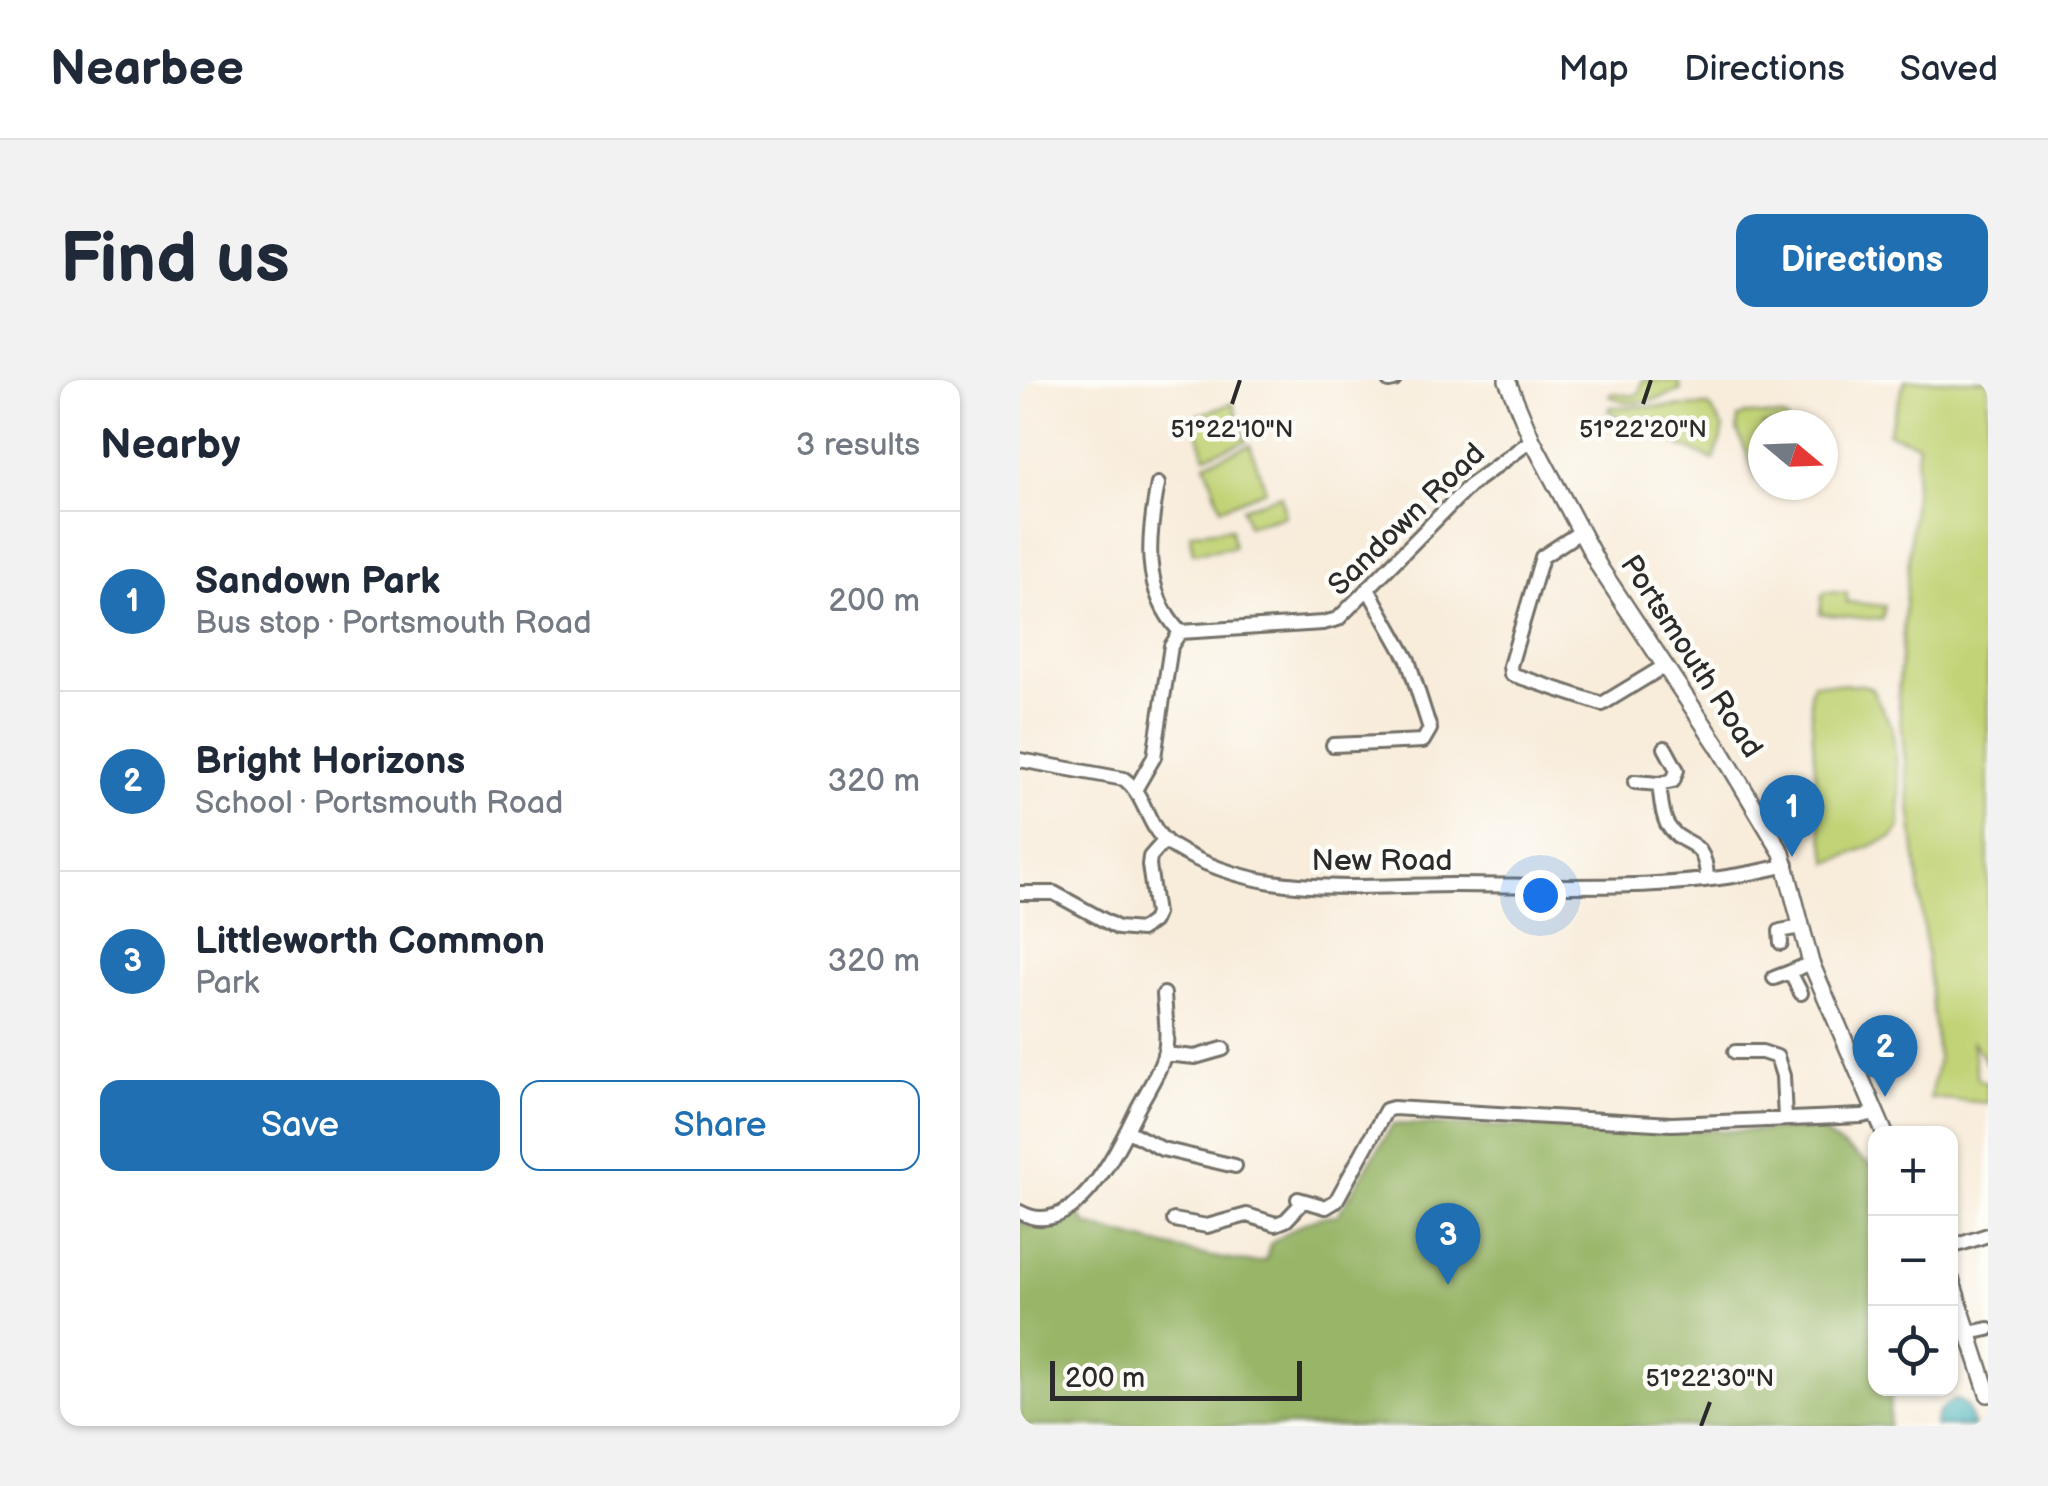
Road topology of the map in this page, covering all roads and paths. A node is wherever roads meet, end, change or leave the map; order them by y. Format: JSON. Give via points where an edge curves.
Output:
{"nodes":[{"id":1,"x":1507,"y":380,"type":"edge"},
{"id":2,"x":1532,"y":440,"type":"junction"},
{"id":3,"x":1160,"y":495,"type":"dead end"},
{"id":4,"x":1580,"y":532,"type":"junction"},
{"id":5,"x":1368,"y":588,"type":"junction"},
{"id":6,"x":1180,"y":632,"type":"junction"},
{"id":7,"x":1663,"y":667,"type":"junction"},
{"id":8,"x":1333,"y":745,"type":"dead end"},
{"id":9,"x":1665,"y":748,"type":"dead end"},
{"id":10,"x":1020,"y":760,"type":"edge"},
{"id":11,"x":1635,"y":782,"type":"dead end"},
{"id":12,"x":1659,"y":784,"type":"junction"},
{"id":13,"x":1134,"y":790,"type":"junction"},
{"id":14,"x":1165,"y":840,"type":"junction"},
{"id":15,"x":1786,"y":865,"type":"junction"},
{"id":16,"x":1707,"y":878,"type":"junction"},
{"id":17,"x":1020,"y":892,"type":"edge"},
{"id":18,"x":1801,"y":927,"type":"junction"},
{"id":19,"x":1780,"y":943,"type":"dead end"},
{"id":20,"x":1811,"y":963,"type":"junction"},
{"id":21,"x":1790,"y":972,"type":"junction"},
{"id":22,"x":1774,"y":978,"type":"dead end"},
{"id":23,"x":1801,"y":993,"type":"dead end"},
{"id":24,"x":1164,"y":994,"type":"dead end"},
{"id":25,"x":1224,"y":1050,"type":"dead end"},
{"id":26,"x":1164,"y":1054,"type":"junction"},
{"id":27,"x":1743,"y":1057,"type":"dead end"},
{"id":28,"x":1876,"y":1113,"type":"junction"},
{"id":29,"x":1785,"y":1119,"type":"junction"},
{"id":30,"x":1882,"y":1126,"type":"edge"},
{"id":31,"x":1128,"y":1131,"type":"junction"},
{"id":32,"x":1235,"y":1166,"type":"dead end"},
{"id":33,"x":1020,"y":1212,"type":"edge"},
{"id":34,"x":1174,"y":1220,"type":"dead end"},
{"id":35,"x":1988,"y":1235,"type":"edge"},
{"id":36,"x":1958,"y":1244,"type":"edge"},
{"id":37,"x":1958,"y":1301,"type":"edge"},
{"id":38,"x":1988,"y":1328,"type":"edge"},
{"id":39,"x":1969,"y":1332,"type":"junction"},
{"id":40,"x":1988,"y":1394,"type":"edge"}],
"edges":[{"from":1,"to":2,"type":"main road","name":"Portsmouth Road"},
{"from":2,"to":4,"type":"main road","name":"Portsmouth Road"},
{"from":2,"to":5,"type":"street","name":"Sandown Road","via":[[1469,486]]},
{"from":3,"to":6,"type":"street","via":[[1148,554],[1167,618]]},
{"from":4,"to":7,"type":"main road","name":"Portsmouth Road"},
{"from":4,"to":7,"type":"street","via":[[1549,550],[1538,566],[1511,674],[1602,704]]},
{"from":5,"to":6,"type":"street","name":"Sandown Road","via":[[1332,622]]},
{"from":5,"to":8,"type":"street","via":[[1408,660],[1430,729],[1428,737],[1412,742]]},
{"from":6,"to":13,"type":"street","via":[[1171,646],[1154,757]]},
{"from":7,"to":15,"type":"main road","name":"Portsmouth Road","via":[[1755,804]]},
{"from":9,"to":12,"type":"street","via":[[1677,776]]},
{"from":10,"to":13,"type":"street","via":[[1110,775]]},
{"from":11,"to":12,"type":"street"},
{"from":12,"to":16,"type":"street","via":[[1658,815],[1703,855]]},
{"from":13,"to":14,"type":"street"},
{"from":14,"to":16,"type":"street","name":"New Road","via":[[1245,876],[1286,884],[1567,885]]},
{"from":14,"to":17,"type":"street","via":[[1148,865],[1156,914],[1141,930],[1118,928],[1054,894]]},
{"from":15,"to":16,"type":"street","name":"New Road"},
{"from":15,"to":18,"type":"main road","name":"Portsmouth Road"},
{"from":18,"to":19,"type":"street","via":[[1780,931]]},
{"from":18,"to":20,"type":"main road","name":"Portsmouth Road"},
{"from":20,"to":21,"type":"street"},
{"from":20,"to":28,"type":"main road","name":"Portsmouth Road"},
{"from":21,"to":22,"type":"street"},
{"from":21,"to":23,"type":"street"},
{"from":24,"to":26,"type":"street"},
{"from":25,"to":26,"type":"street","via":[[1196,1058]]},
{"from":26,"to":31,"type":"street"},
{"from":27,"to":29,"type":"street","via":[[1769,1052],[1782,1065]]},
{"from":28,"to":29,"type":"street"},
{"from":28,"to":30,"type":"main road","name":"Portsmouth Road"},
{"from":29,"to":34,"type":"street","via":[[1672,1124],[1393,1108],[1326,1207],[1300,1201],[1282,1224],[1247,1215],[1207,1226]]},
{"from":31,"to":32,"type":"street","via":[[1162,1149]]},
{"from":31,"to":33,"type":"street","via":[[1107,1168],[1076,1201],[1050,1218]]},
{"from":35,"to":36,"type":"street"},
{"from":37,"to":39,"type":"main road"},
{"from":38,"to":39,"type":"street"},
{"from":39,"to":40,"type":"main road"}]}
